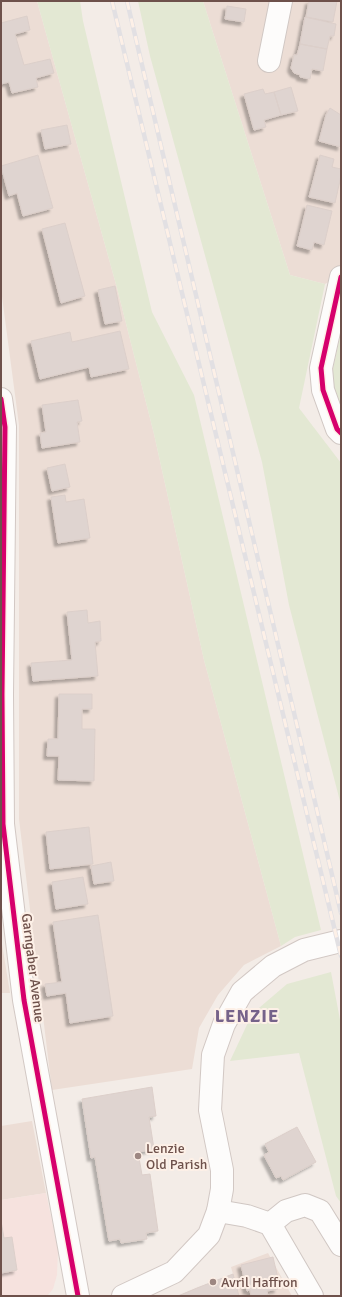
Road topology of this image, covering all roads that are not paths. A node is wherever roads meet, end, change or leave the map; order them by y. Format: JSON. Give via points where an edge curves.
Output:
{"nodes":[{"id":1,"x":281,"y":1,"type":"edge"},
{"id":2,"x":269,"y":61,"type":"dead end"},
{"id":3,"x":341,"y":277,"type":"edge"},
{"id":4,"x":1,"y":399,"type":"edge"},
{"id":5,"x":341,"y":433,"type":"edge"},
{"id":6,"x":341,"y":941,"type":"edge"},
{"id":7,"x":218,"y":1211,"type":"junction"},
{"id":8,"x":270,"y":1224,"type":"junction"},
{"id":9,"x":341,"y":1245,"type":"edge"},
{"id":10,"x":78,"y":1296,"type":"edge"},
{"id":11,"x":123,"y":1296,"type":"edge"},
{"id":12,"x":312,"y":1296,"type":"edge"}],
"edges":[{"from":1,"to":2,"type":"street"},
{"from":3,"to":5,"type":"street","via":[[321,368],[323,390],[337,429]]},
{"from":4,"to":10,"type":"street","name":"Garngaber Avenue","via":[[5,427],[3,824],[24,1000]]},
{"from":6,"to":7,"type":"street","via":[[304,950],[273,966],[242,992],[224,1024],[213,1055],[210,1110],[222,1170]]},
{"from":7,"to":8,"type":"street","via":[[247,1216]]},
{"from":7,"to":11,"type":"street","via":[[209,1235],[174,1272]]},
{"from":8,"to":9,"type":"street","via":[[286,1211],[305,1205],[320,1211]]},
{"from":8,"to":12,"type":"street"}]}
